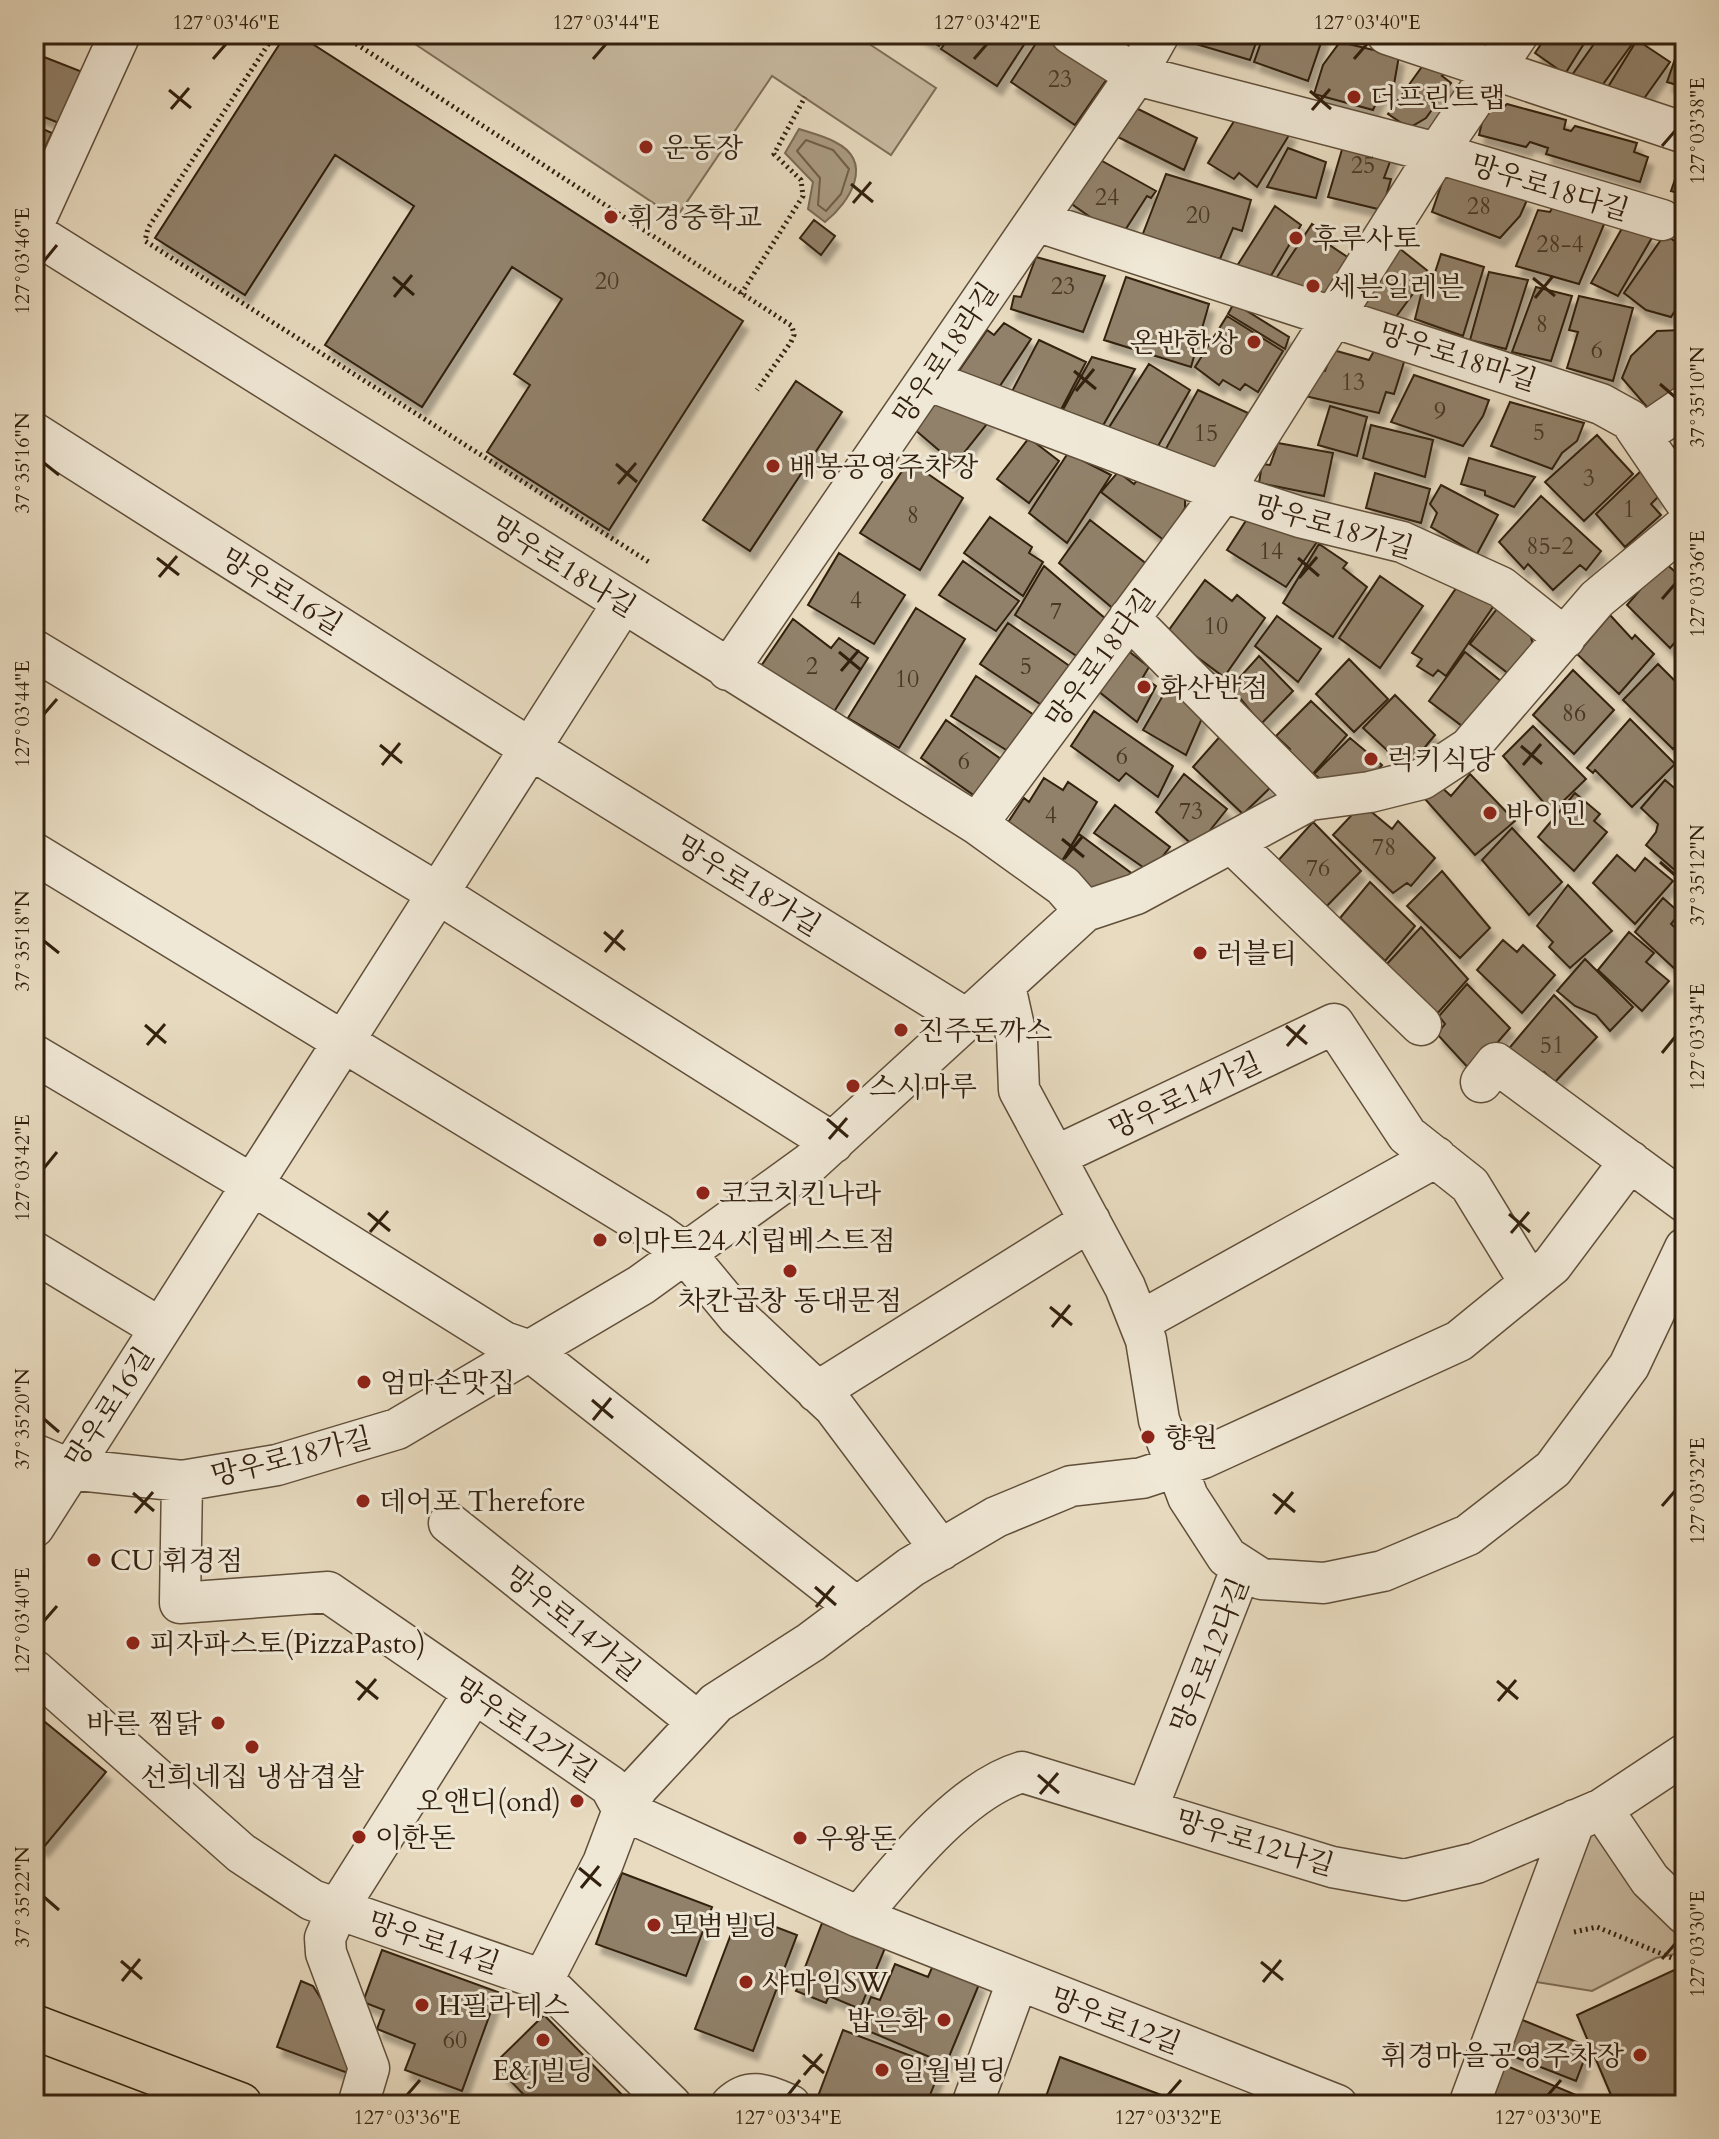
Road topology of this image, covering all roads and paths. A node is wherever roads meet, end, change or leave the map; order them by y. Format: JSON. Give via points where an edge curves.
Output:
{"nodes":[{"id":1,"x":120,"y":34,"type":"edge"},
{"id":2,"x":275,"y":34,"type":"edge"},
{"id":3,"x":341,"y":34,"type":"edge"},
{"id":4,"x":1071,"y":34,"type":"edge"},
{"id":5,"x":1159,"y":34,"type":"edge"},
{"id":6,"x":1387,"y":34,"type":"edge"},
{"id":7,"x":1518,"y":34,"type":"edge"},
{"id":8,"x":1494,"y":69,"type":"junction"},
{"id":9,"x":1136,"y":75,"type":"junction"},
{"id":10,"x":805,"y":97,"type":"dead end"},
{"id":11,"x":1685,"y":133,"type":"edge"},
{"id":12,"x":1437,"y":153,"type":"junction"},
{"id":13,"x":1662,"y":220,"type":"dead end"},
{"id":14,"x":1036,"y":221,"type":"junction"},
{"id":15,"x":34,"y":223,"type":"edge"},
{"id":16,"x":34,"y":233,"type":"edge"},
{"id":17,"x":741,"y":294,"type":"junction"},
{"id":18,"x":1334,"y":315,"type":"junction"},
{"id":19,"x":927,"y":380,"type":"junction"},
{"id":20,"x":757,"y":390,"type":"dead end"},
{"id":21,"x":1685,"y":406,"type":"edge"},
{"id":22,"x":34,"y":433,"type":"edge"},
{"id":23,"x":1641,"y":436,"type":"junction"},
{"id":24,"x":1223,"y":492,"type":"junction"},
{"id":25,"x":1685,"y":501,"type":"edge"},
{"id":26,"x":1685,"y":526,"type":"edge"},
{"id":27,"x":649,"y":562,"type":"dead end"},
{"id":28,"x":623,"y":603,"type":"junction"},
{"id":29,"x":1129,"y":618,"type":"junction"},
{"id":30,"x":1565,"y":638,"type":"junction"},
{"id":31,"x":34,"y":650,"type":"edge"},
{"id":32,"x":728,"y":670,"type":"junction"},
{"id":33,"x":531,"y":749,"type":"junction"},
{"id":34,"x":1310,"y":800,"type":"junction"},
{"id":35,"x":977,"y":824,"type":"junction"},
{"id":36,"x":1233,"y":844,"type":"junction"},
{"id":37,"x":34,"y":853,"type":"edge"},
{"id":38,"x":439,"y":894,"type":"junction"},
{"id":39,"x":1085,"y":911,"type":"junction"},
{"id":40,"x":1005,"y":986,"type":"junction"},
{"id":41,"x":968,"y":1020,"type":"junction"},
{"id":42,"x":1421,"y":1025,"type":"dead end"},
{"id":43,"x":345,"y":1042,"type":"junction"},
{"id":44,"x":34,"y":1055,"type":"edge"},
{"id":45,"x":1481,"y":1082,"type":"dead end"},
{"id":46,"x":833,"y":1143,"type":"junction"},
{"id":47,"x":1056,"y":1156,"type":"junction"},
{"id":48,"x":1436,"y":1157,"type":"junction"},
{"id":49,"x":1630,"y":1161,"type":"junction"},
{"id":50,"x":253,"y":1185,"type":"junction"},
{"id":51,"x":1685,"y":1202,"type":"edge"},
{"id":52,"x":1090,"y":1221,"type":"junction"},
{"id":53,"x":1685,"y":1248,"type":"edge"},
{"id":54,"x":34,"y":1252,"type":"edge"},
{"id":55,"x":685,"y":1253,"type":"junction"},
{"id":56,"x":1530,"y":1283,"type":"junction"},
{"id":57,"x":1139,"y":1322,"type":"junction"},
{"id":58,"x":160,"y":1328,"type":"junction"},
{"id":59,"x":530,"y":1351,"type":"junction"},
{"id":60,"x":817,"y":1392,"type":"junction"},
{"id":61,"x":52,"y":1461,"type":"edge"},
{"id":62,"x":1175,"y":1467,"type":"junction"},
{"id":63,"x":182,"y":1481,"type":"junction"},
{"id":64,"x":449,"y":1523,"type":"dead end"},
{"id":65,"x":34,"y":1527,"type":"edge"},
{"id":66,"x":941,"y":1550,"type":"junction"},
{"id":67,"x":1242,"y":1567,"type":"junction"},
{"id":68,"x":857,"y":1608,"type":"junction"},
{"id":69,"x":34,"y":1670,"type":"edge"},
{"id":70,"x":473,"y":1694,"type":"junction"},
{"id":71,"x":698,"y":1722,"type":"junction"},
{"id":72,"x":1685,"y":1754,"type":"edge"},
{"id":73,"x":1147,"y":1809,"type":"junction"},
{"id":74,"x":623,"y":1810,"type":"junction"},
{"id":75,"x":1588,"y":1814,"type":"junction"},
{"id":76,"x":338,"y":1908,"type":"junction"},
{"id":77,"x":1685,"y":1914,"type":"edge"},
{"id":78,"x":859,"y":1917,"type":"junction"},
{"id":79,"x":1568,"y":1934,"type":"dead end"},
{"id":80,"x":1685,"y":1959,"type":"edge"},
{"id":81,"x":543,"y":1980,"type":"junction"},
{"id":82,"x":1017,"y":1982,"type":"junction"},
{"id":83,"x":34,"y":2027,"type":"edge"},
{"id":84,"x":240,"y":2105,"type":"edge"},
{"id":85,"x":358,"y":2105,"type":"edge"},
{"id":86,"x":671,"y":2105,"type":"edge"},
{"id":87,"x":731,"y":2105,"type":"edge"},
{"id":88,"x":790,"y":2105,"type":"edge"},
{"id":89,"x":972,"y":2105,"type":"edge"},
{"id":90,"x":1337,"y":2105,"type":"edge"},
{"id":91,"x":1469,"y":2105,"type":"edge"}],
"edges":[{"from":1,"to":15,"type":"street"},
{"from":2,"to":27,"type":"path","via":[[148,228],[145,241]]},
{"from":3,"to":17,"type":"path"},
{"from":4,"to":9,"type":"street","name":"망우로18다길"},
{"from":5,"to":9,"type":"street","name":"망우로18라길"},
{"from":6,"to":8,"type":"street"},
{"from":7,"to":8,"type":"street","name":"망우로18다길"},
{"from":8,"to":11,"type":"street"},
{"from":8,"to":12,"type":"street","name":"망우로18다길"},
{"from":9,"to":12,"type":"street","name":"망우로18다길"},
{"from":9,"to":14,"type":"street","name":"망우로18라길"},
{"from":10,"to":17,"type":"path","via":[[774,154],[801,180],[803,196]]},
{"from":12,"to":13,"type":"street","name":"망우로18다길"},
{"from":12,"to":18,"type":"street","name":"망우로18다길"},
{"from":14,"to":18,"type":"street","name":"망우로18마길"},
{"from":14,"to":19,"type":"street","name":"망우로18라길"},
{"from":16,"to":28,"type":"street","name":"망우로18나길"},
{"from":17,"to":20,"type":"path","via":[[794,330]]},
{"from":18,"to":23,"type":"street","name":"망우로18마길","via":[[1601,404],[1630,420]]},
{"from":18,"to":24,"type":"street","name":"망우로18다길"},
{"from":19,"to":24,"type":"street"},
{"from":19,"to":32,"type":"street","name":"망우로18라길"},
{"from":21,"to":23,"type":"street"},
{"from":22,"to":33,"type":"street","name":"망우로16길"},
{"from":23,"to":25,"type":"street","name":"망우로18마길"},
{"from":24,"to":29,"type":"street","name":"망우로18다길"},
{"from":24,"to":30,"type":"street","name":"망우로18가길","via":[[1402,542],[1501,587]]},
{"from":26,"to":30,"type":"street","name":"망우로18가길","via":[[1597,599]]},
{"from":28,"to":32,"type":"street","name":"망우로18나길"},
{"from":28,"to":33,"type":"street","name":"망우로16길"},
{"from":29,"to":34,"type":"street"},
{"from":29,"to":35,"type":"street","name":"망우로18다길"},
{"from":30,"to":34,"type":"street","name":"망우로18가길","via":[[1469,748],[1422,779]]},
{"from":31,"to":38,"type":"street"},
{"from":32,"to":35,"type":"street","name":"망우로18나길"},
{"from":33,"to":38,"type":"street","name":"망우로16길"},
{"from":33,"to":41,"type":"street","name":"망우로18가길"},
{"from":34,"to":36,"type":"street","name":"망우로18가길"},
{"from":35,"to":39,"type":"street","name":"망우로18나길","via":[[1063,886]]},
{"from":36,"to":39,"type":"street","name":"망우로18가길","via":[[1136,894]]},
{"from":36,"to":42,"type":"street"},
{"from":37,"to":43,"type":"street"},
{"from":38,"to":43,"type":"street","name":"망우로16길"},
{"from":38,"to":46,"type":"street"},
{"from":39,"to":40,"type":"street","name":"망우로18가길"},
{"from":40,"to":41,"type":"street","name":"망우로18가길"},
{"from":40,"to":47,"type":"street","via":[[1017,1040],[1019,1090]]},
{"from":41,"to":46,"type":"street","name":"망우로18가길"},
{"from":43,"to":50,"type":"street","name":"망우로16길"},
{"from":43,"to":55,"type":"street"},
{"from":44,"to":50,"type":"street"},
{"from":45,"to":49,"type":"street","via":[[1496,1063]]},
{"from":46,"to":55,"type":"street","name":"망우로18가길"},
{"from":47,"to":48,"type":"street","name":"망우로14가길","via":[[1334,1024],[1407,1135]]},
{"from":47,"to":52,"type":"street"},
{"from":48,"to":56,"type":"street","name":"망우로14가길","via":[[1470,1185]]},
{"from":48,"to":57,"type":"street"},
{"from":49,"to":51,"type":"street"},
{"from":49,"to":56,"type":"street","via":[[1552,1265]]},
{"from":50,"to":58,"type":"street","name":"망우로16길"},
{"from":50,"to":59,"type":"street","via":[[504,1342]]},
{"from":52,"to":57,"type":"street"},
{"from":52,"to":60,"type":"street"},
{"from":53,"to":67,"type":"street","name":"망우로12다길","via":[[1629,1366],[1553,1469],[1468,1535],[1383,1571],[1324,1583],[1261,1579]]},
{"from":54,"to":58,"type":"street","name":"망우로16길"},
{"from":55,"to":59,"type":"street","name":"망우로18가길"},
{"from":55,"to":60,"type":"street","via":[[738,1317]]},
{"from":56,"to":62,"type":"street","via":[[1459,1341]]},
{"from":57,"to":62,"type":"street","via":[[1159,1420]]},
{"from":58,"to":61,"type":"street","name":"망우로16길"},
{"from":59,"to":63,"type":"street","name":"망우로18가길","via":[[397,1429],[277,1465]]},
{"from":59,"to":68,"type":"street"},
{"from":60,"to":66,"type":"street","via":[[834,1407]]},
{"from":61,"to":63,"type":"street","name":"망우로18가길"},
{"from":61,"to":65,"type":"street","name":"망우로16길"},
{"from":62,"to":66,"type":"street","via":[[1142,1478],[1071,1486],[996,1517]]},
{"from":62,"to":67,"type":"street","via":[[1227,1557]]},
{"from":63,"to":70,"type":"street","name":"망우로12가길","via":[[180,1603],[328,1592]]},
{"from":64,"to":71,"type":"street","name":"망우로14가길"},
{"from":66,"to":68,"type":"street"},
{"from":67,"to":73,"type":"street","name":"망우로12다길"},
{"from":68,"to":71,"type":"street","via":[[716,1703]]},
{"from":69,"to":76,"type":"street","name":"망우로14길","via":[[241,1853],[312,1900]]},
{"from":70,"to":74,"type":"street","name":"망우로12가길","via":[[610,1786]]},
{"from":70,"to":76,"type":"street","name":"망우로14길"},
{"from":71,"to":74,"type":"street"},
{"from":72,"to":75,"type":"street","name":"망우로12나길"},
{"from":73,"to":75,"type":"street","name":"망우로12나길","via":[[1332,1867],[1404,1880],[1476,1863]]},
{"from":73,"to":78,"type":"street","name":"망우로12나길","via":[[1022,1772],[1001,1778],[902,1866]]},
{"from":74,"to":78,"type":"street","name":"망우로12가길"},
{"from":74,"to":81,"type":"street","via":[[603,1863]]},
{"from":75,"to":77,"type":"street"},
{"from":75,"to":91,"type":"street"},
{"from":76,"to":81,"type":"street","name":"망우로14길"},
{"from":76,"to":85,"type":"street","via":[[325,1938],[326,1953],[369,2068]]},
{"from":78,"to":82,"type":"street","name":"망우로12가길"},
{"from":79,"to":80,"type":"path","via":[[1597,1927]]},
{"from":81,"to":86,"type":"street","name":"망우로14길"},
{"from":82,"to":89,"type":"street","name":"망우로12길"},
{"from":82,"to":90,"type":"street","name":"망우로12길"},
{"from":83,"to":84,"type":"main road"},
{"from":87,"to":88,"type":"street","via":[[754,2093]]}]}
